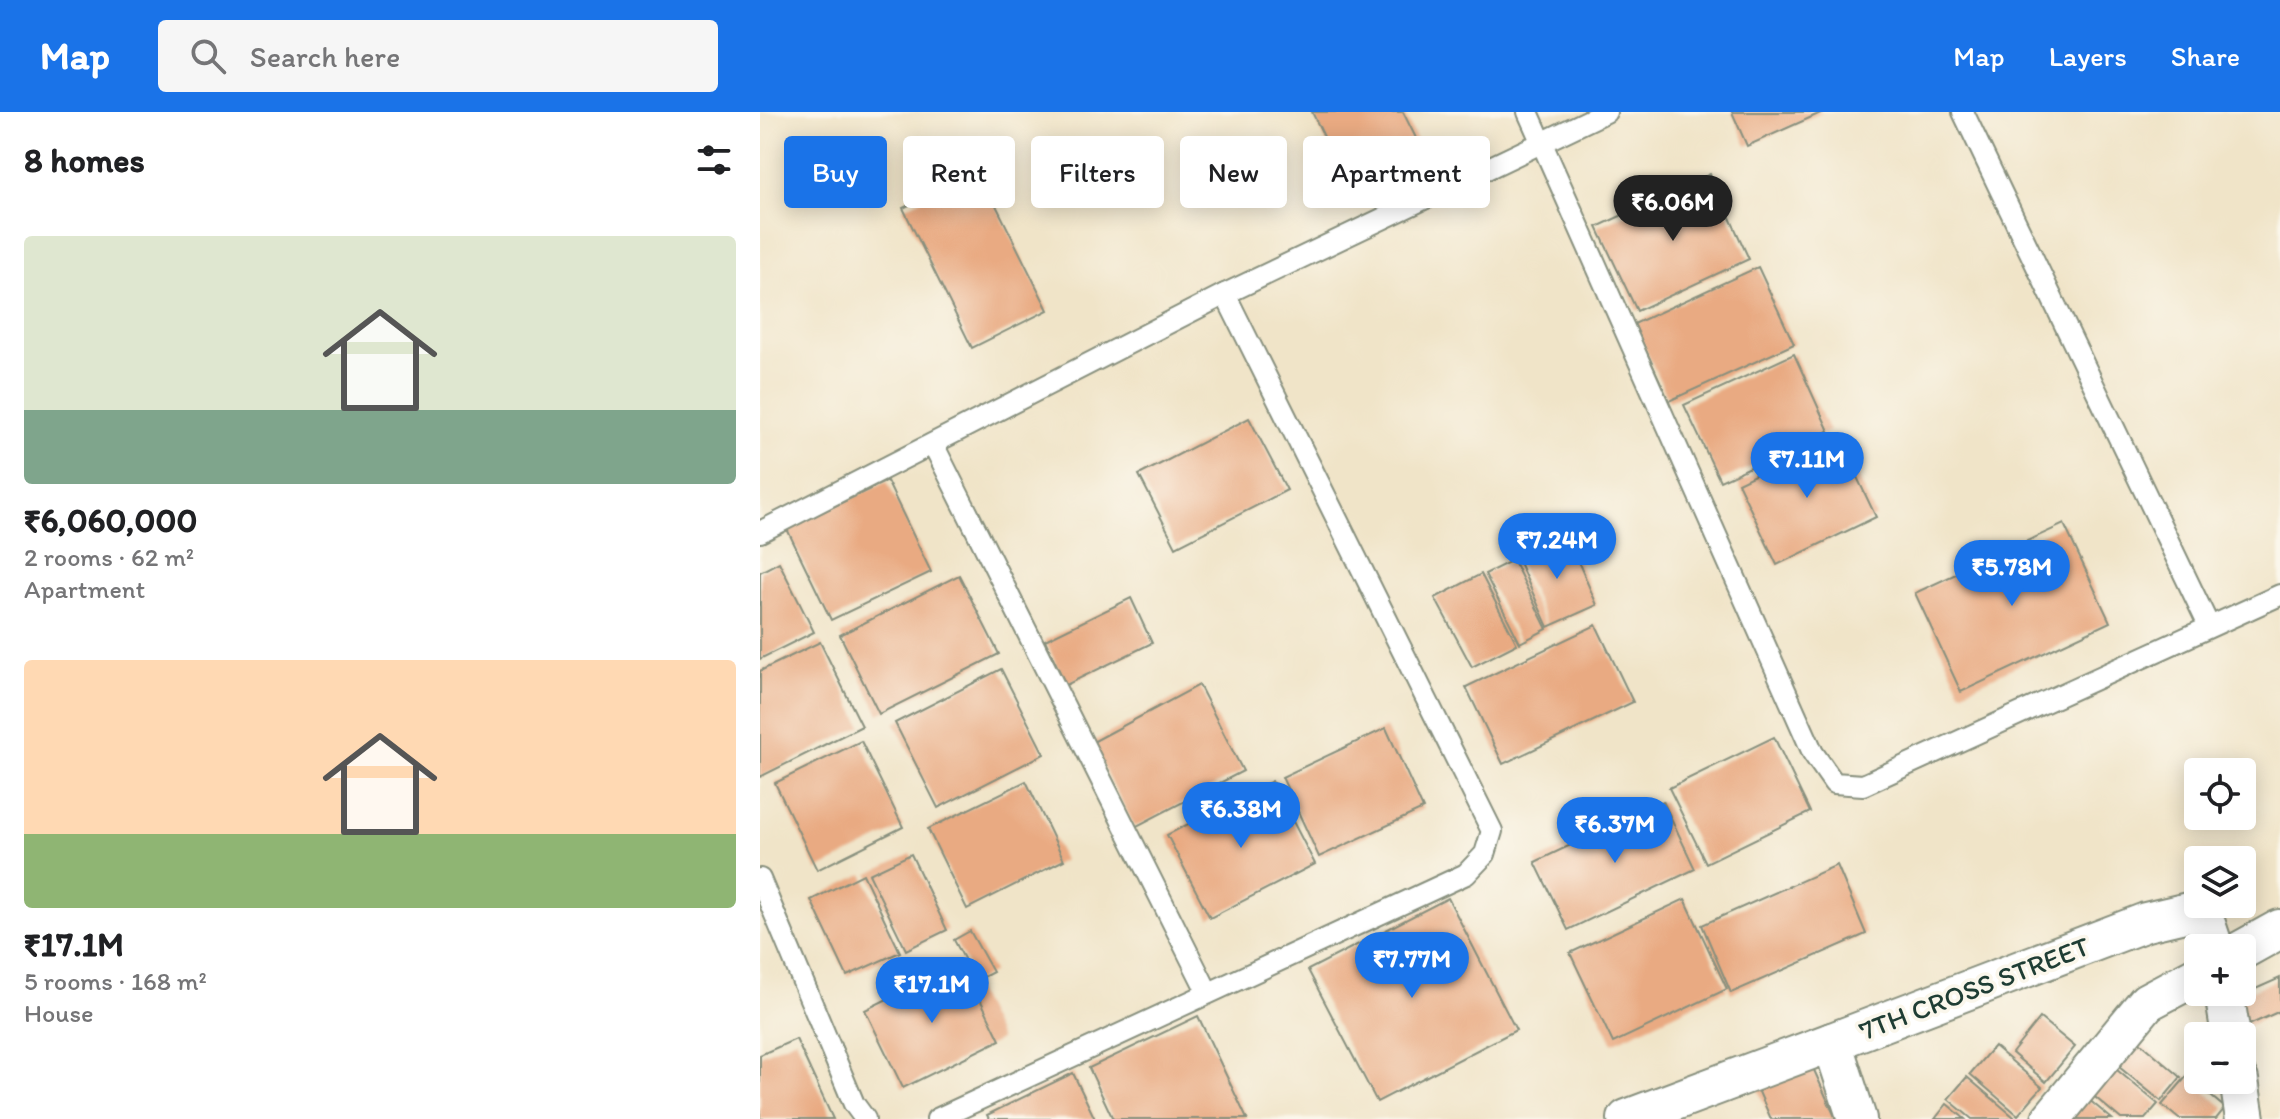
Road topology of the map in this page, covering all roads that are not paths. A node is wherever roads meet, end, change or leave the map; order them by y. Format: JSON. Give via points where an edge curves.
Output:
{"nodes":[{"id":1,"x":1528,"y":112,"type":"edge"},
{"id":2,"x":1606,"y":112,"type":"edge"},
{"id":3,"x":1963,"y":112,"type":"edge"},
{"id":4,"x":1542,"y":143,"type":"junction"},
{"id":5,"x":1225,"y":294,"type":"junction"},
{"id":6,"x":933,"y":444,"type":"junction"},
{"id":7,"x":760,"y":532,"type":"edge"},
{"id":8,"x":2280,"y":595,"type":"edge"},
{"id":9,"x":2209,"y":626,"type":"junction"},
{"id":10,"x":760,"y":879,"type":"edge"},
{"id":11,"x":2280,"y":929,"type":"edge"},
{"id":12,"x":2209,"y":934,"type":"edge"},
{"id":13,"x":2256,"y":942,"type":"edge"},
{"id":14,"x":2184,"y":982,"type":"edge"},
{"id":15,"x":1208,"y":993,"type":"junction"},
{"id":16,"x":1832,"y":1042,"type":"junction"},
{"id":17,"x":2241,"y":1094,"type":"edge"},
{"id":18,"x":865,"y":1119,"type":"edge"},
{"id":19,"x":937,"y":1119,"type":"edge"},
{"id":20,"x":1627,"y":1119,"type":"edge"},
{"id":21,"x":1857,"y":1119,"type":"edge"},
{"id":22,"x":2051,"y":1119,"type":"edge"},
{"id":23,"x":2245,"y":1119,"type":"edge"}],
"edges":[{"from":1,"to":4,"type":"lane"},
{"from":2,"to":4,"type":"lane"},
{"from":3,"to":9,"type":"lane"},
{"from":4,"to":5,"type":"lane"},
{"from":4,"to":9,"type":"lane","via":[[1813,753],[1834,783],[1863,785]]},
{"from":5,"to":6,"type":"lane"},
{"from":5,"to":15,"type":"lane","via":[[1492,831],[1485,854],[1466,874]]},
{"from":6,"to":7,"type":"lane"},
{"from":6,"to":15,"type":"lane"},
{"from":8,"to":9,"type":"lane"},
{"from":10,"to":18,"type":"lane","via":[[854,1104]]},
{"from":11,"to":13,"type":"street"},
{"from":12,"to":16,"type":"street","name":"7TH CROSS STREET","via":[[2201,909],[2146,922]]},
{"from":14,"to":22,"type":"street","via":[[2147,1002]]},
{"from":15,"to":19,"type":"lane"},
{"from":16,"to":20,"type":"street"},
{"from":16,"to":21,"type":"street","name":"7TH CROSS STREET"},
{"from":17,"to":23,"type":"street"}]}
